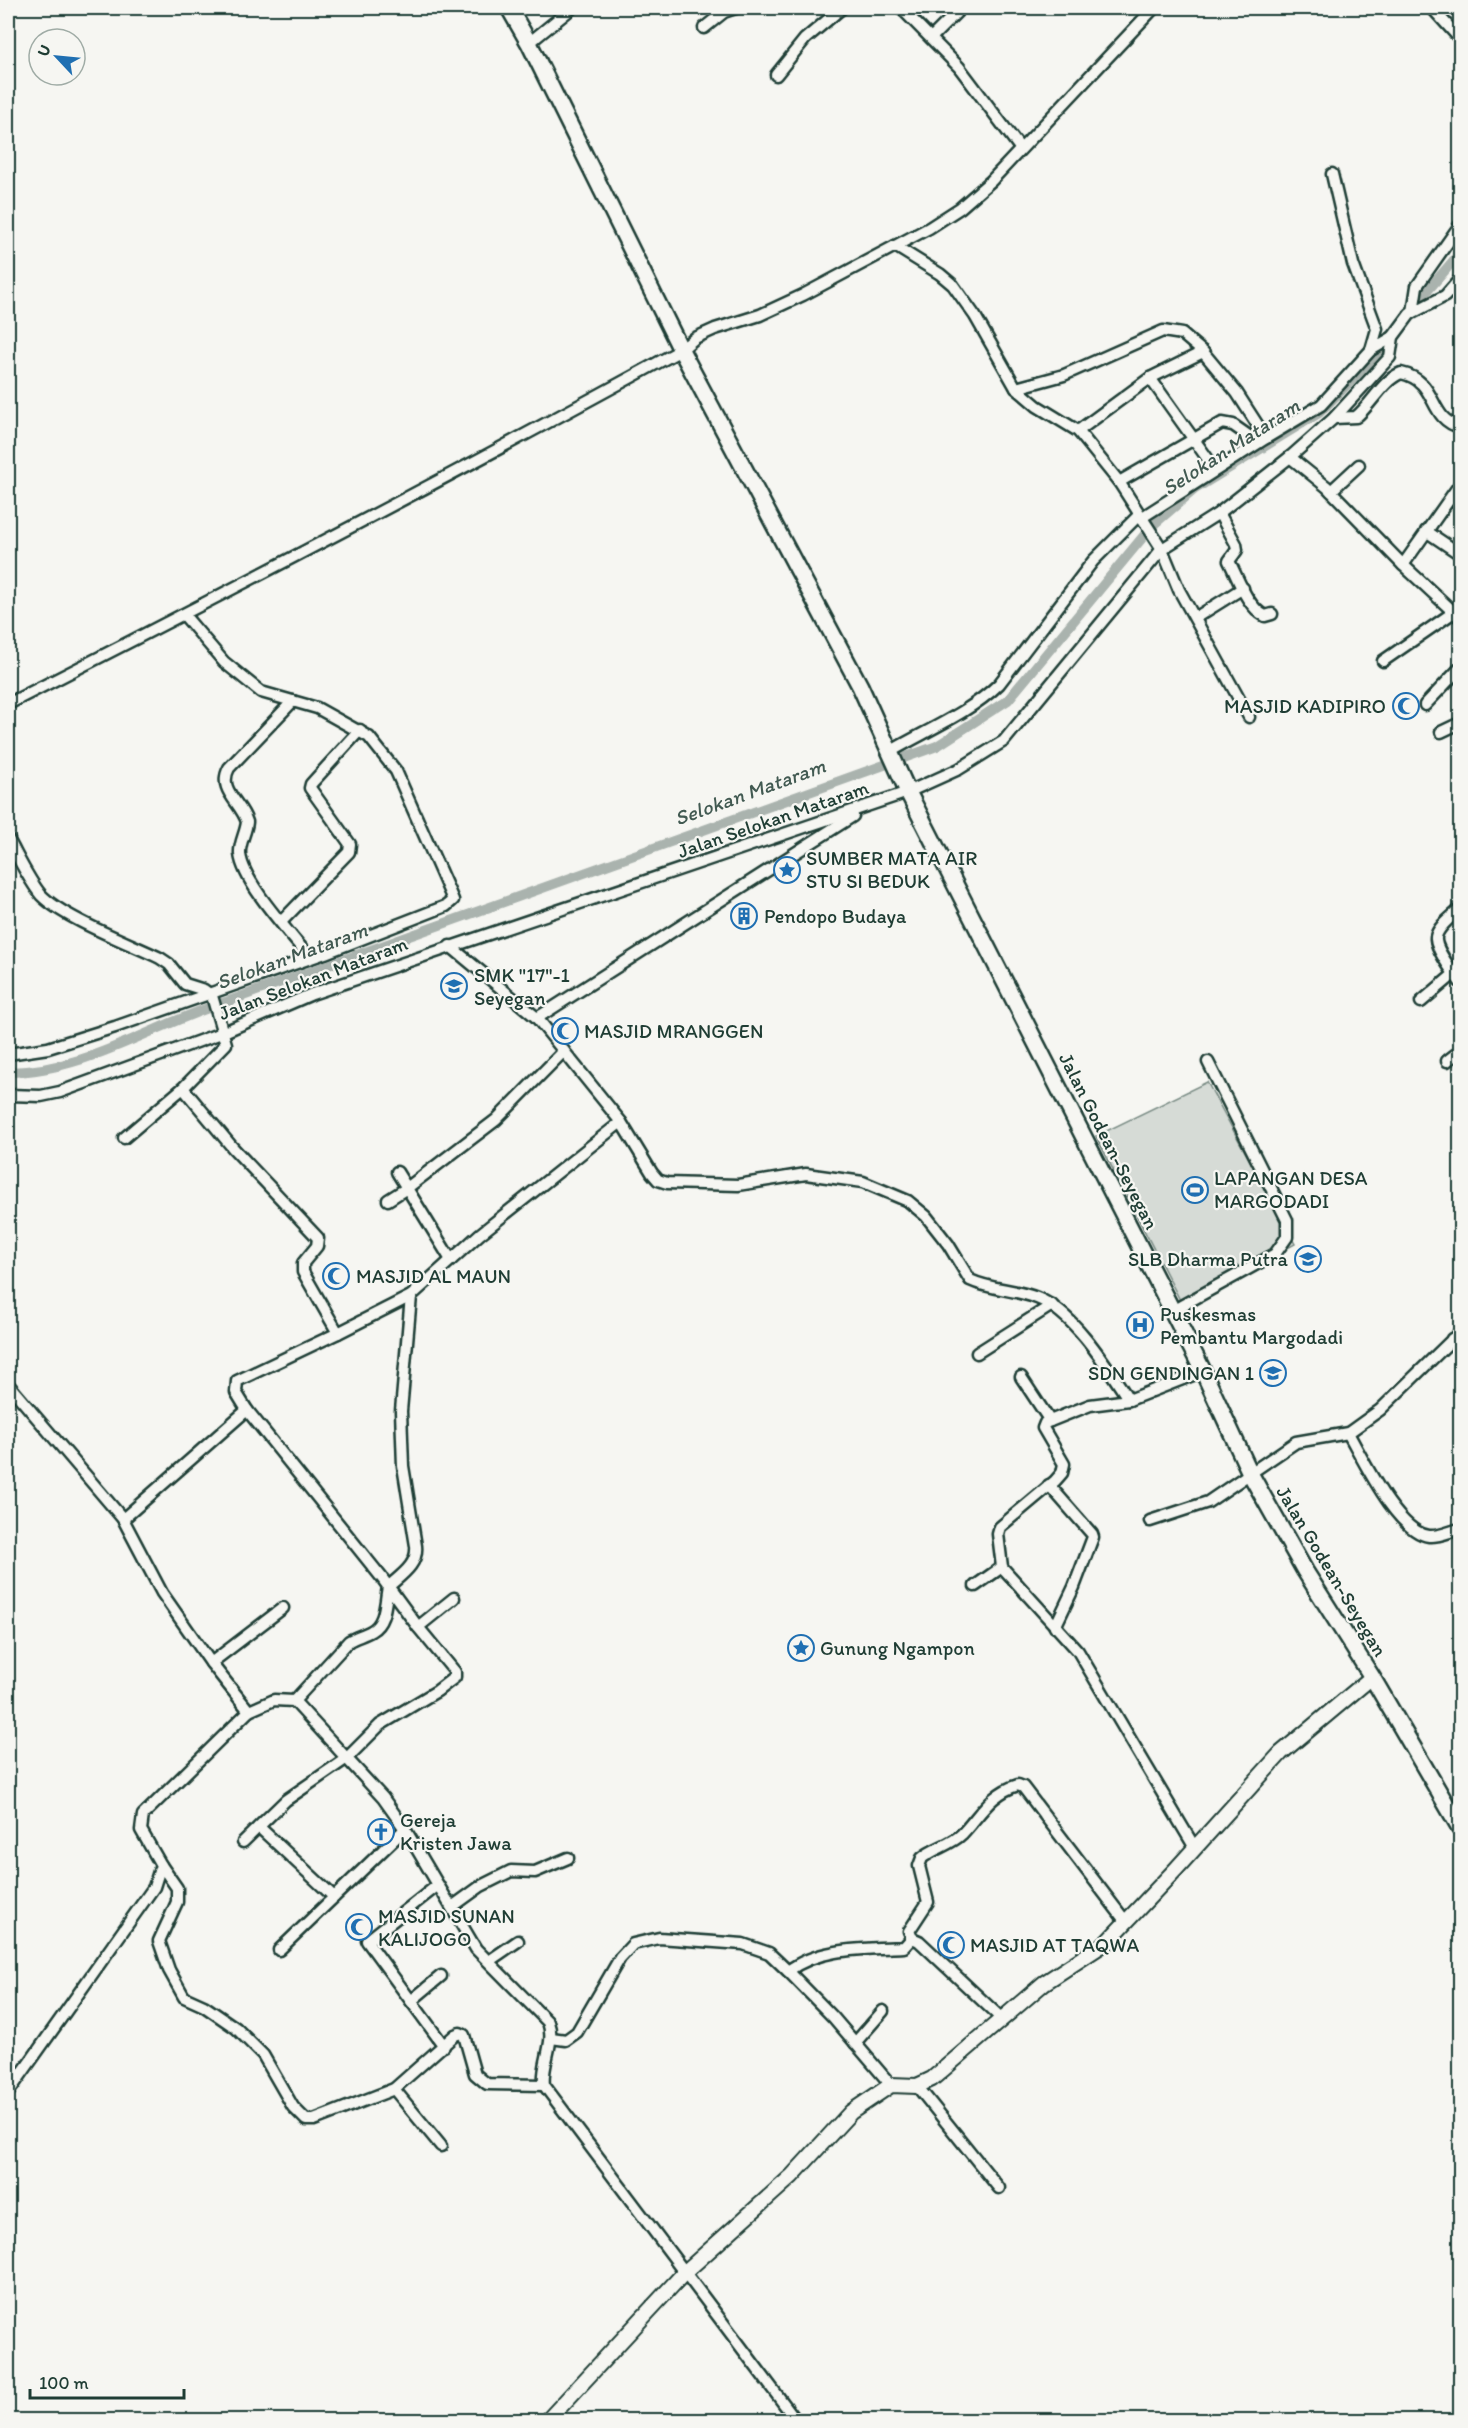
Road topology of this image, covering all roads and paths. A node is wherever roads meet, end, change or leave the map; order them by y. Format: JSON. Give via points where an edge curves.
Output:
{"nodes":[{"id":1,"x":509,"y":8,"type":"edge"},
{"id":2,"x":572,"y":8,"type":"edge"},
{"id":3,"x":736,"y":8,"type":"edge"},
{"id":4,"x":842,"y":8,"type":"edge"},
{"id":5,"x":901,"y":8,"type":"edge"},
{"id":6,"x":961,"y":8,"type":"edge"},
{"id":7,"x":1154,"y":8,"type":"edge"},
{"id":8,"x":1432,"y":8,"type":"edge"},
{"id":9,"x":704,"y":28,"type":"dead end"},
{"id":10,"x":931,"y":38,"type":"junction"},
{"id":11,"x":1461,"y":39,"type":"edge"},
{"id":12,"x":529,"y":43,"type":"junction"},
{"id":13,"x":776,"y":75,"type":"dead end"},
{"id":14,"x":1020,"y":148,"type":"junction"},
{"id":15,"x":1332,"y":174,"type":"dead end"},
{"id":16,"x":1461,"y":225,"type":"edge"},
{"id":17,"x":895,"y":246,"type":"junction"},
{"id":18,"x":1461,"y":279,"type":"edge"},
{"id":19,"x":1412,"y":313,"type":"junction"},
{"id":20,"x":1394,"y":336,"type":"junction"},
{"id":21,"x":681,"y":350,"type":"junction"},
{"id":22,"x":1371,"y":350,"type":"junction"},
{"id":23,"x":1203,"y":352,"type":"junction"},
{"id":24,"x":1150,"y":378,"type":"junction"},
{"id":25,"x":1016,"y":388,"type":"junction"},
{"id":26,"x":1334,"y":418,"type":"junction"},
{"id":27,"x":1461,"y":427,"type":"edge"},
{"id":28,"x":1078,"y":431,"type":"junction"},
{"id":29,"x":1266,"y":438,"type":"junction"},
{"id":30,"x":1193,"y":440,"type":"junction"},
{"id":31,"x":1290,"y":457,"type":"junction"},
{"id":32,"x":1359,"y":465,"type":"dead end"},
{"id":33,"x":1215,"y":469,"type":"junction"},
{"id":34,"x":1119,"y":482,"type":"junction"},
{"id":35,"x":1461,"y":484,"type":"edge"},
{"id":36,"x":1331,"y":491,"type":"junction"},
{"id":37,"x":1219,"y":513,"type":"junction"},
{"id":38,"x":1142,"y":518,"type":"junction"},
{"id":39,"x":1426,"y":531,"type":"junction"},
{"id":40,"x":1162,"y":549,"type":"junction"},
{"id":41,"x":1461,"y":554,"type":"edge"},
{"id":42,"x":1403,"y":565,"type":"junction"},
{"id":43,"x":1243,"y":588,"type":"junction"},
{"id":44,"x":1272,"y":614,"type":"dead end"},
{"id":45,"x":184,"y":615,"type":"junction"},
{"id":46,"x":1457,"y":615,"type":"edge"},
{"id":47,"x":1195,"y":618,"type":"junction"},
{"id":48,"x":1383,"y":661,"type":"dead end"},
{"id":49,"x":1461,"y":668,"type":"edge"},
{"id":50,"x":293,"y":701,"type":"junction"},
{"id":51,"x":8,"y":704,"type":"edge"},
{"id":52,"x":1425,"y":705,"type":"dead end"},
{"id":53,"x":1250,"y":717,"type":"dead end"},
{"id":54,"x":1461,"y":723,"type":"edge"},
{"id":55,"x":360,"y":730,"type":"junction"},
{"id":56,"x":1441,"y":732,"type":"dead end"},
{"id":57,"x":890,"y":755,"type":"junction"},
{"id":58,"x":906,"y":788,"type":"junction"},
{"id":59,"x":868,"y":806,"type":"junction"},
{"id":60,"x":8,"y":839,"type":"edge"},
{"id":61,"x":1461,"y":909,"type":"edge"},
{"id":62,"x":281,"y":922,"type":"junction"},
{"id":63,"x":450,"y":946,"type":"junction"},
{"id":64,"x":309,"y":957,"type":"junction"},
{"id":65,"x":1457,"y":978,"type":"edge"},
{"id":66,"x":210,"y":995,"type":"junction"},
{"id":67,"x":1421,"y":1002,"type":"dead end"},
{"id":68,"x":537,"y":1018,"type":"junction"},
{"id":69,"x":224,"y":1032,"type":"junction"},
{"id":70,"x":564,"y":1051,"type":"junction"},
{"id":71,"x":1461,"y":1051,"type":"edge"},
{"id":72,"x":8,"y":1054,"type":"edge"},
{"id":73,"x":1208,"y":1062,"type":"dead end"},
{"id":74,"x":1447,"y":1062,"type":"dead end"},
{"id":75,"x":183,"y":1089,"type":"junction"},
{"id":76,"x":8,"y":1095,"type":"edge"},
{"id":77,"x":621,"y":1122,"type":"junction"},
{"id":78,"x":124,"y":1138,"type":"dead end"},
{"id":79,"x":397,"y":1172,"type":"dead end"},
{"id":80,"x":403,"y":1190,"type":"junction"},
{"id":81,"x":388,"y":1200,"type":"dead end"},
{"id":82,"x":451,"y":1260,"type":"junction"},
{"id":83,"x":411,"y":1296,"type":"junction"},
{"id":84,"x":1052,"y":1305,"type":"junction"},
{"id":85,"x":1172,"y":1311,"type":"junction"},
{"id":86,"x":338,"y":1333,"type":"junction"},
{"id":87,"x":1456,"y":1336,"type":"edge"},
{"id":88,"x":1461,"y":1352,"type":"edge"},
{"id":89,"x":977,"y":1353,"type":"dead end"},
{"id":90,"x":1203,"y":1371,"type":"junction"},
{"id":91,"x":1021,"y":1377,"type":"dead end"},
{"id":92,"x":8,"y":1384,"type":"edge"},
{"id":93,"x":1129,"y":1400,"type":"junction"},
{"id":94,"x":247,"y":1410,"type":"junction"},
{"id":95,"x":1050,"y":1421,"type":"junction"},
{"id":96,"x":1348,"y":1433,"type":"junction"},
{"id":97,"x":1251,"y":1475,"type":"junction"},
{"id":98,"x":1049,"y":1485,"type":"junction"},
{"id":99,"x":123,"y":1519,"type":"junction"},
{"id":100,"x":1150,"y":1521,"type":"dead end"},
{"id":101,"x":1461,"y":1529,"type":"edge"},
{"id":102,"x":1002,"y":1567,"type":"junction"},
{"id":103,"x":975,"y":1586,"type":"dead end"},
{"id":104,"x":388,"y":1587,"type":"junction"},
{"id":105,"x":454,"y":1598,"type":"dead end"},
{"id":106,"x":283,"y":1608,"type":"dead end"},
{"id":107,"x":1055,"y":1627,"type":"junction"},
{"id":108,"x":418,"y":1628,"type":"junction"},
{"id":109,"x":211,"y":1663,"type":"junction"},
{"id":110,"x":1372,"y":1677,"type":"junction"},
{"id":111,"x":294,"y":1701,"type":"junction"},
{"id":112,"x":249,"y":1711,"type":"junction"},
{"id":113,"x":346,"y":1758,"type":"junction"},
{"id":114,"x":259,"y":1827,"type":"junction"},
{"id":115,"x":1461,"y":1828,"type":"edge"},
{"id":116,"x":405,"y":1829,"type":"junction"},
{"id":117,"x":243,"y":1842,"type":"dead end"},
{"id":118,"x":1195,"y":1848,"type":"junction"},
{"id":119,"x":568,"y":1858,"type":"dead end"},
{"id":120,"x":161,"y":1865,"type":"junction"},
{"id":121,"x":438,"y":1885,"type":"junction"},
{"id":122,"x":334,"y":1897,"type":"junction"},
{"id":123,"x":452,"y":1907,"type":"junction"},
{"id":124,"x":1126,"y":1922,"type":"junction"},
{"id":125,"x":912,"y":1938,"type":"junction"},
{"id":126,"x":518,"y":1941,"type":"dead end"},
{"id":127,"x":279,"y":1950,"type":"dead end"},
{"id":128,"x":489,"y":1961,"type":"junction"},
{"id":129,"x":788,"y":1971,"type":"junction"},
{"id":130,"x":441,"y":1976,"type":"dead end"},
{"id":131,"x":411,"y":2001,"type":"junction"},
{"id":132,"x":883,"y":2011,"type":"dead end"},
{"id":133,"x":1002,"y":2019,"type":"junction"},
{"id":134,"x":551,"y":2038,"type":"junction"},
{"id":135,"x":855,"y":2043,"type":"junction"},
{"id":136,"x":444,"y":2046,"type":"junction"},
{"id":137,"x":544,"y":2085,"type":"junction"},
{"id":138,"x":891,"y":2085,"type":"junction"},
{"id":139,"x":917,"y":2086,"type":"junction"},
{"id":140,"x":394,"y":2089,"type":"junction"},
{"id":141,"x":8,"y":2093,"type":"edge"},
{"id":142,"x":441,"y":2146,"type":"dead end"},
{"id":143,"x":999,"y":2188,"type":"dead end"},
{"id":144,"x":684,"y":2272,"type":"junction"},
{"id":145,"x":548,"y":2421,"type":"edge"},
{"id":146,"x":796,"y":2421,"type":"edge"}],
"edges":[{"from":1,"to":12,"type":"main road","name":"Jalan Godean-Seyegan"},
{"from":2,"to":12,"type":"street"},
{"from":3,"to":9,"type":"street"},
{"from":4,"to":13,"type":"street","via":[[805,39]]},
{"from":5,"to":10,"type":"street"},
{"from":6,"to":10,"type":"street"},
{"from":7,"to":14,"type":"street"},
{"from":8,"to":11,"type":"street"},
{"from":10,"to":14,"type":"street","via":[[959,67]]},
{"from":12,"to":21,"type":"main road","name":"Jalan Godean-Seyegan"},
{"from":14,"to":17,"type":"street","via":[[960,208]]},
{"from":15,"to":22,"type":"street","via":[[1353,264],[1377,329]]},
{"from":16,"to":19,"type":"street","via":[[1417,286]]},
{"from":17,"to":21,"type":"street","via":[[760,315],[715,329]]},
{"from":17,"to":25,"type":"street","via":[[953,285]]},
{"from":18,"to":19,"type":"street","via":[[1445,296]]},
{"from":19,"to":20,"type":"street"},
{"from":20,"to":22,"type":"street"},
{"from":20,"to":26,"type":"street","name":"Jalan Selokan Mataram","via":[[1390,357]]},
{"from":21,"to":45,"type":"street"},
{"from":21,"to":57,"type":"main road","name":"Jalan Godean-Seyegan","via":[[860,686]]},
{"from":22,"to":29,"type":"street","via":[[1321,405]]},
{"from":23,"to":24,"type":"street"},
{"from":23,"to":25,"type":"street","via":[[1182,334],[1163,331],[1064,375]]},
{"from":23,"to":29,"type":"street","via":[[1238,393]]},
{"from":24,"to":28,"type":"street"},
{"from":24,"to":30,"type":"street"},
{"from":25,"to":28,"type":"street"},
{"from":26,"to":27,"type":"street","via":[[1356,417],[1390,379],[1401,373],[1422,382],[1436,408],[1448,421]]},
{"from":26,"to":31,"type":"street","name":"Jalan Selokan Mataram"},
{"from":28,"to":34,"type":"street"},
{"from":29,"to":30,"type":"street","via":[[1253,440],[1233,425],[1222,423]]},
{"from":29,"to":33,"type":"street"},
{"from":30,"to":33,"type":"street"},
{"from":30,"to":34,"type":"street"},
{"from":31,"to":36,"type":"street"},
{"from":31,"to":37,"type":"street","name":"Jalan Selokan Mataram"},
{"from":32,"to":36,"type":"street"},
{"from":33,"to":38,"type":"street"},
{"from":34,"to":38,"type":"street"},
{"from":35,"to":39,"type":"street"},
{"from":36,"to":42,"type":"street"},
{"from":37,"to":40,"type":"street","name":"Jalan Selokan Mataram"},
{"from":37,"to":43,"type":"street","via":[[1236,544],[1237,550],[1229,561]]},
{"from":38,"to":40,"type":"street"},
{"from":38,"to":57,"type":"street","via":[[1093,561],[989,694]]},
{"from":39,"to":41,"type":"street"},
{"from":39,"to":42,"type":"street"},
{"from":40,"to":47,"type":"street"},
{"from":40,"to":58,"type":"street","name":"Jalan Selokan Mataram","via":[[1004,741],[959,769]]},
{"from":42,"to":46,"type":"street"},
{"from":43,"to":44,"type":"street","via":[[1261,614]]},
{"from":43,"to":47,"type":"street"},
{"from":45,"to":50,"type":"street","via":[[212,650],[254,687],[268,696]]},
{"from":45,"to":51,"type":"street"},
{"from":46,"to":48,"type":"street"},
{"from":47,"to":53,"type":"street"},
{"from":49,"to":52,"type":"street"},
{"from":50,"to":55,"type":"street","via":[[317,708]]},
{"from":50,"to":62,"type":"street","via":[[229,768],[225,780],[246,822],[240,854],[245,868]]},
{"from":54,"to":56,"type":"street"},
{"from":55,"to":62,"type":"street","via":[[310,788],[350,844],[349,852]]},
{"from":55,"to":64,"type":"street","via":[[396,771],[453,900],[446,906]]},
{"from":57,"to":58,"type":"main road","name":"Jalan Godean-Seyegan"},
{"from":58,"to":59,"type":"street","name":"Jalan Selokan Mataram"},
{"from":58,"to":85,"type":"main road","name":"Jalan Godean-Seyegan"},
{"from":59,"to":63,"type":"street","name":"Jalan Selokan Mataram"},
{"from":59,"to":68,"type":"street"},
{"from":60,"to":66,"type":"street","via":[[47,900],[160,958],[185,984]]},
{"from":61,"to":65,"type":"street","via":[[1436,936],[1436,944]]},
{"from":62,"to":64,"type":"street"},
{"from":63,"to":68,"type":"street"},
{"from":63,"to":69,"type":"street","name":"Jalan Selokan Mataram","via":[[312,994]]},
{"from":64,"to":66,"type":"street"},
{"from":65,"to":67,"type":"street"},
{"from":66,"to":69,"type":"street"},
{"from":66,"to":72,"type":"street","via":[[48,1048]]},
{"from":68,"to":70,"type":"street"},
{"from":69,"to":75,"type":"street","via":[[225,1047]]},
{"from":69,"to":76,"type":"street","name":"Jalan Selokan Mataram","via":[[60,1092]]},
{"from":70,"to":77,"type":"street"},
{"from":70,"to":80,"type":"street","via":[[496,1120]]},
{"from":71,"to":74,"type":"street"},
{"from":73,"to":85,"type":"street","via":[[1287,1220],[1287,1237],[1275,1254]]},
{"from":75,"to":78,"type":"street"},
{"from":75,"to":86,"type":"street","via":[[255,1173],[318,1238],[317,1246],[303,1263],[303,1272]]},
{"from":77,"to":82,"type":"street"},
{"from":77,"to":84,"type":"street","via":[[652,1173],[667,1183],[738,1185],[806,1173],[864,1182],[908,1201],[926,1216],[970,1280],[1028,1294]]},
{"from":79,"to":80,"type":"street"},
{"from":80,"to":81,"type":"street"},
{"from":80,"to":82,"type":"street"},
{"from":82,"to":83,"type":"street"},
{"from":83,"to":86,"type":"street"},
{"from":83,"to":104,"type":"street","via":[[401,1411],[403,1466],[417,1553],[411,1567]]},
{"from":84,"to":89,"type":"street"},
{"from":84,"to":93,"type":"street","via":[[1088,1341]]},
{"from":85,"to":90,"type":"main road","name":"Jalan Godean-Seyegan"},
{"from":86,"to":94,"type":"street","via":[[237,1381],[237,1392]]},
{"from":87,"to":88,"type":"street"},
{"from":87,"to":96,"type":"street","via":[[1380,1410]]},
{"from":90,"to":93,"type":"street"},
{"from":90,"to":97,"type":"main road","name":"Jalan Godean-Seyegan"},
{"from":91,"to":95,"type":"street"},
{"from":92,"to":99,"type":"street"},
{"from":93,"to":95,"type":"street","via":[[1090,1406]]},
{"from":94,"to":99,"type":"street"},
{"from":94,"to":104,"type":"street"},
{"from":95,"to":98,"type":"street","via":[[1043,1428],[1064,1464],[1062,1473]]},
{"from":96,"to":97,"type":"street","via":[[1296,1442]]},
{"from":96,"to":101,"type":"street","via":[[1379,1488],[1407,1522],[1427,1536]]},
{"from":97,"to":100,"type":"street","via":[[1208,1502]]},
{"from":97,"to":110,"type":"main road","name":"Jalan Godean-Seyegan","via":[[1305,1571]]},
{"from":98,"to":102,"type":"street","via":[[1000,1527]]},
{"from":98,"to":107,"type":"street","via":[[1093,1537]]},
{"from":99,"to":109,"type":"street","via":[[162,1593]]},
{"from":102,"to":103,"type":"street"},
{"from":102,"to":107,"type":"street"},
{"from":104,"to":108,"type":"street"},
{"from":104,"to":111,"type":"street","via":[[379,1626],[349,1641]]},
{"from":105,"to":108,"type":"street"},
{"from":106,"to":109,"type":"street"},
{"from":107,"to":118,"type":"street","via":[[1078,1651]]},
{"from":108,"to":113,"type":"street","via":[[455,1672],[455,1677],[387,1720]]},
{"from":109,"to":112,"type":"street"},
{"from":110,"to":115,"type":"main road","name":"Jalan Godean-Seyegan"},
{"from":110,"to":118,"type":"street","via":[[1281,1753]]},
{"from":111,"to":112,"type":"street","via":[[274,1700]]},
{"from":111,"to":113,"type":"street"},
{"from":112,"to":120,"type":"street","via":[[143,1815],[141,1830]]},
{"from":113,"to":114,"type":"street","via":[[286,1800]]},
{"from":113,"to":116,"type":"street"},
{"from":114,"to":117,"type":"street"},
{"from":114,"to":122,"type":"street"},
{"from":116,"to":121,"type":"street"},
{"from":116,"to":122,"type":"street"},
{"from":118,"to":124,"type":"street"},
{"from":119,"to":123,"type":"street","via":[[535,1872],[511,1871]]},
{"from":120,"to":140,"type":"street","via":[[177,1888],[177,1902],[159,1941],[169,1970],[184,1997],[236,2028],[263,2055],[300,2116],[314,2120]]},
{"from":120,"to":141,"type":"street","via":[[148,1897]]},
{"from":121,"to":123,"type":"street"},
{"from":121,"to":131,"type":"street","via":[[367,1941]]},
{"from":122,"to":127,"type":"street"},
{"from":123,"to":128,"type":"street","via":[[476,1949]]},
{"from":124,"to":125,"type":"street","via":[[1018,1785],[988,1803],[962,1834],[922,1858],[919,1866],[928,1902],[909,1929]]},
{"from":124,"to":133,"type":"street","via":[[1107,1942],[1055,1975]]},
{"from":125,"to":129,"type":"street","via":[[904,1947],[849,1950],[803,1961]]},
{"from":125,"to":133,"type":"street"},
{"from":126,"to":128,"type":"street"},
{"from":128,"to":134,"type":"street","via":[[548,2022]]},
{"from":129,"to":134,"type":"street","via":[[769,1953],[743,1944],[659,1938],[643,1941],[624,1952],[577,2032],[566,2040]]},
{"from":129,"to":135,"type":"street"},
{"from":130,"to":131,"type":"street"},
{"from":131,"to":136,"type":"street"},
{"from":132,"to":135,"type":"street"},
{"from":133,"to":139,"type":"street","via":[[932,2079]]},
{"from":134,"to":137,"type":"street"},
{"from":135,"to":138,"type":"street"},
{"from":136,"to":137,"type":"street","via":[[455,2035],[464,2035],[475,2074],[487,2084]]},
{"from":136,"to":140,"type":"street"},
{"from":137,"to":144,"type":"street"},
{"from":138,"to":139,"type":"street"},
{"from":138,"to":144,"type":"street","via":[[851,2112],[792,2176]]},
{"from":139,"to":143,"type":"street"},
{"from":140,"to":142,"type":"street"},
{"from":144,"to":145,"type":"street"},
{"from":144,"to":146,"type":"street"}]}
